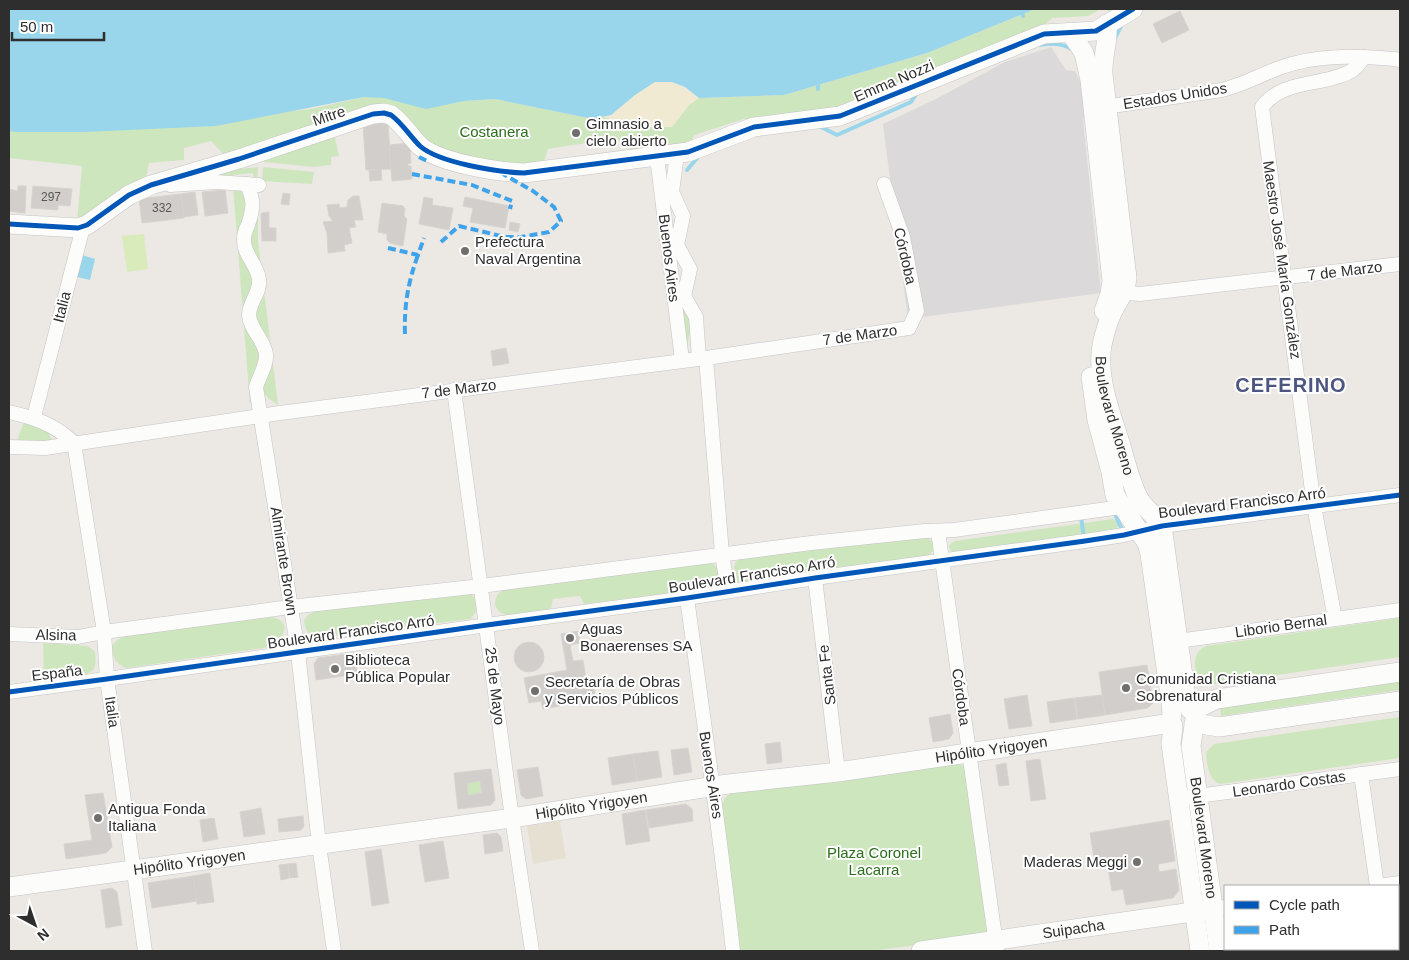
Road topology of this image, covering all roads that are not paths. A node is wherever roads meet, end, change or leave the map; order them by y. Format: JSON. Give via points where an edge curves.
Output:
{"nodes":[{"id":1,"x":1133,"y":9,"type":"edge"},
{"id":2,"x":1107,"y":24,"type":"junction"},
{"id":3,"x":1070,"y":32,"type":"junction"},
{"id":4,"x":1364,"y":57,"type":"junction"},
{"id":5,"x":1400,"y":60,"type":"edge"},
{"id":6,"x":1101,"y":108,"type":"junction"},
{"id":7,"x":677,"y":154,"type":"junction"},
{"id":8,"x":657,"y":157,"type":"junction"},
{"id":9,"x":884,"y":184,"type":"dead end"},
{"id":10,"x":151,"y":185,"type":"junction"},
{"id":11,"x":9,"y":224,"type":"edge"},
{"id":12,"x":83,"y":227,"type":"junction"},
{"id":13,"x":1400,"y":264,"type":"edge"},
{"id":14,"x":1284,"y":278,"type":"junction"},
{"id":15,"x":1117,"y":293,"type":"junction"},
{"id":16,"x":909,"y":328,"type":"joint"},
{"id":17,"x":702,"y":358,"type":"junction"},
{"id":18,"x":682,"y":360,"type":"junction"},
{"id":19,"x":454,"y":390,"type":"junction"},
{"id":20,"x":9,"y":412,"type":"edge"},
{"id":21,"x":262,"y":415,"type":"junction"},
{"id":22,"x":34,"y":417,"type":"junction"},
{"id":23,"x":74,"y":443,"type":"junction"},
{"id":24,"x":9,"y":447,"type":"edge"},
{"id":25,"x":1400,"y":495,"type":"edge"},
{"id":26,"x":1314,"y":506,"type":"junction"},
{"id":27,"x":1122,"y":507,"type":"junction"},
{"id":28,"x":1147,"y":510,"type":"junction"},
{"id":29,"x":1162,"y":526,"type":"junction"},
{"id":30,"x":938,"y":531,"type":"junction"},
{"id":31,"x":1140,"y":531,"type":"junction"},
{"id":32,"x":722,"y":554,"type":"junction"},
{"id":33,"x":943,"y":561,"type":"junction"},
{"id":34,"x":815,"y":578,"type":"junction"},
{"id":35,"x":481,"y":586,"type":"junction"},
{"id":36,"x":728,"y":591,"type":"junction"},
{"id":37,"x":687,"y":598,"type":"junction"},
{"id":38,"x":290,"y":607,"type":"junction"},
{"id":39,"x":1400,"y":610,"type":"edge"},
{"id":40,"x":1335,"y":618,"type":"junction"},
{"id":41,"x":487,"y":625,"type":"junction"},
{"id":42,"x":104,"y":632,"type":"junction"},
{"id":43,"x":9,"y":634,"type":"edge"},
{"id":44,"x":1171,"y":642,"type":"junction"},
{"id":45,"x":298,"y":652,"type":"junction"},
{"id":46,"x":1400,"y":672,"type":"edge"},
{"id":47,"x":107,"y":679,"type":"junction"},
{"id":48,"x":9,"y":692,"type":"edge"},
{"id":49,"x":1400,"y":701,"type":"edge"},
{"id":50,"x":1192,"y":717,"type":"junction"},
{"id":51,"x":1172,"y":721,"type":"junction"},
{"id":52,"x":968,"y":753,"type":"junction"},
{"id":53,"x":1400,"y":769,"type":"edge"},
{"id":54,"x":838,"y":772,"type":"junction"},
{"id":55,"x":1361,"y":774,"type":"junction"},
{"id":56,"x":712,"y":786,"type":"junction"},
{"id":57,"x":1197,"y":796,"type":"junction"},
{"id":58,"x":1179,"y":799,"type":"junction"},
{"id":59,"x":512,"y":818,"type":"junction"},
{"id":60,"x":319,"y":844,"type":"junction"},
{"id":61,"x":134,"y":871,"type":"junction"},
{"id":62,"x":1400,"y":883,"type":"edge"},
{"id":63,"x":1378,"y":885,"type":"edge"},
{"id":64,"x":1385,"y":885,"type":"edge"},
{"id":65,"x":9,"y":887,"type":"edge"},
{"id":66,"x":1211,"y":909,"type":"edge"},
{"id":67,"x":997,"y":946,"type":"edge"},
{"id":68,"x":145,"y":951,"type":"edge"},
{"id":69,"x":334,"y":951,"type":"edge"},
{"id":70,"x":532,"y":951,"type":"edge"},
{"id":71,"x":733,"y":951,"type":"edge"},
{"id":72,"x":921,"y":951,"type":"edge"},
{"id":73,"x":1200,"y":951,"type":"edge"},
{"id":74,"x":1219,"y":951,"type":"edge"}],
"edges":[{"from":1,"to":2,"type":"main road","name":"Emma Nozzi"},
{"from":2,"to":3,"type":"main road","name":"Emma Nozzi","via":[[1087,33]]},
{"from":2,"to":6,"type":"main road","name":"Boulevard Moreno"},
{"from":3,"to":6,"type":"main road","name":"Boulevard Moreno","via":[[1084,53]]},
{"from":3,"to":7,"type":"main road","name":"Emma Nozzi","via":[[1044,34],[849,113],[754,127]]},
{"from":4,"to":5,"type":"street","name":"Estados Unidos"},
{"from":4,"to":6,"type":"street","name":"Estados Unidos","via":[[1305,62],[1280,67],[1222,90]]},
{"from":4,"to":14,"type":"street","name":"Maestro José María González","via":[[1355,69],[1345,75],[1294,86],[1280,92],[1262,107]]},
{"from":6,"to":15,"type":"main road","name":"Boulevard Moreno","via":[[1112,280]]},
{"from":7,"to":8,"type":"main road","name":"Emma Nozzi"},
{"from":7,"to":17,"type":"street","name":"Buenos Aires","via":[[672,192],[683,216],[677,246],[690,269],[684,296],[696,318]]},
{"from":8,"to":10,"type":"main road","name":"Mitre","via":[[510,173],[431,153],[421,147],[395,118],[384,113]]},
{"from":8,"to":18,"type":"street","name":"Buenos Aires"},
{"from":9,"to":16,"type":"street","name":"Córdoba","via":[[903,237],[917,311]]},
{"from":10,"to":12,"type":"main road","name":"Mitre","via":[[129,195]]},
{"from":10,"to":21,"type":"street","name":"Almirante Brown","via":[[253,184],[253,206],[244,240],[259,281],[250,320],[266,355],[256,387]]},
{"from":11,"to":12,"type":"main road"},
{"from":12,"to":22,"type":"street","name":"Italia"},
{"from":13,"to":14,"type":"street","name":"7 de Marzo"},
{"from":14,"to":15,"type":"street","name":"7 de Marzo","via":[[1140,294]]},
{"from":14,"to":26,"type":"street","name":"Maestro José María González"},
{"from":15,"to":27,"type":"main road","name":"Boulevard Moreno","via":[[1096,339],[1091,375],[1097,420],[1115,495]]},
{"from":15,"to":28,"type":"main road","name":"Boulevard Moreno","via":[[1103,340],[1102,370],[1130,478]]},
{"from":16,"to":17,"type":"street","name":"7 de Marzo"},
{"from":17,"to":18,"type":"street","name":"7 de Marzo"},
{"from":17,"to":32,"type":"street","name":"Buenos Aires"},
{"from":18,"to":19,"type":"street","name":"7 de Marzo"},
{"from":19,"to":21,"type":"street","name":"7 de Marzo"},
{"from":19,"to":35,"type":"street","name":"25 de Mayo"},
{"from":20,"to":22,"type":"street"},
{"from":21,"to":23,"type":"street","name":"7 de Marzo"},
{"from":21,"to":38,"type":"street","name":"Almirante Brown"},
{"from":22,"to":23,"type":"street","via":[[61,431]]},
{"from":23,"to":24,"type":"street","name":"7 de Marzo","via":[[45,448]]},
{"from":23,"to":42,"type":"street","name":"Italia"},
{"from":25,"to":26,"type":"street","name":"Boulevard Francisco Arró"},
{"from":26,"to":29,"type":"street","name":"Boulevard Francisco Arró"},
{"from":26,"to":40,"type":"street","name":"Maestro José María González"},
{"from":27,"to":28,"type":"street","name":"Boulevard Francisco Arró"},
{"from":27,"to":30,"type":"street","name":"Boulevard Francisco Arró"},
{"from":27,"to":31,"type":"main road","name":"Boulevard Moreno"},
{"from":28,"to":29,"type":"main road","name":"Boulevard Moreno"},
{"from":29,"to":31,"type":"street","name":"Boulevard Francisco Arró"},
{"from":29,"to":44,"type":"main road","name":"Boulevard Moreno"},
{"from":30,"to":32,"type":"street","name":"Boulevard Francisco Arró"},
{"from":30,"to":33,"type":"street","name":"Córdoba"},
{"from":31,"to":33,"type":"street","name":"Boulevard Francisco Arró"},
{"from":31,"to":44,"type":"main road","name":"Boulevard Moreno","via":[[1147,543]]},
{"from":32,"to":35,"type":"street","name":"Boulevard Francisco Arró"},
{"from":32,"to":36,"type":"street","name":"Buenos Aires"},
{"from":33,"to":34,"type":"street","name":"Boulevard Francisco Arró"},
{"from":33,"to":52,"type":"street","name":"Córdoba"},
{"from":34,"to":36,"type":"street","name":"Boulevard Francisco Arró"},
{"from":34,"to":54,"type":"street","name":"Santa Fe"},
{"from":35,"to":38,"type":"street","name":"Boulevard Francisco Arró"},
{"from":35,"to":41,"type":"street","name":"25 de Mayo"},
{"from":36,"to":37,"type":"street","name":"Boulevard Francisco Arró"},
{"from":37,"to":41,"type":"street","name":"Boulevard Francisco Arró"},
{"from":37,"to":56,"type":"street","name":"Buenos Aires"},
{"from":38,"to":42,"type":"street","name":"Boulevard Francisco Arró"},
{"from":38,"to":45,"type":"street","name":"Almirante Brown"},
{"from":39,"to":40,"type":"street","name":"Liborio Bernal"},
{"from":40,"to":44,"type":"street","name":"Liborio Bernal"},
{"from":41,"to":45,"type":"street","name":"Boulevard Francisco Arró"},
{"from":41,"to":59,"type":"street","name":"25 de Mayo"},
{"from":42,"to":43,"type":"street","name":"Alsina","via":[[78,637]]},
{"from":42,"to":47,"type":"street","name":"Italia"},
{"from":44,"to":50,"type":"main road","name":"Boulevard Moreno"},
{"from":44,"to":51,"type":"main road","name":"Boulevard Moreno"},
{"from":45,"to":47,"type":"street","name":"Boulevard Francisco Arró"},
{"from":45,"to":60,"type":"street","name":"Almirante Brown"},
{"from":46,"to":50,"type":"main road","name":"Hipólito Yrigoyen","via":[[1217,699]]},
{"from":47,"to":48,"type":"street","name":"España"},
{"from":47,"to":61,"type":"street","name":"Italia"},
{"from":49,"to":50,"type":"main road","name":"Hipólito Yrigoyen","via":[[1219,727]]},
{"from":50,"to":51,"type":"main road","name":"Hipólito Yrigoyen","via":[[1180,708],[1174,712]]},
{"from":50,"to":57,"type":"main road","name":"Boulevard Moreno","via":[[1191,746]]},
{"from":51,"to":52,"type":"main road","name":"Hipólito Yrigoyen"},
{"from":51,"to":58,"type":"main road","name":"Boulevard Moreno","via":[[1171,744]]},
{"from":52,"to":54,"type":"main road","name":"Hipólito Yrigoyen"},
{"from":52,"to":67,"type":"street","name":"Córdoba"},
{"from":53,"to":55,"type":"street","name":"Leonardo Costas"},
{"from":54,"to":56,"type":"main road","name":"Hipólito Yrigoyen"},
{"from":55,"to":57,"type":"street","name":"Leonardo Costas"},
{"from":55,"to":63,"type":"street"},
{"from":56,"to":59,"type":"main road","name":"Hipólito Yrigoyen"},
{"from":56,"to":71,"type":"street","name":"Buenos Aires"},
{"from":57,"to":58,"type":"street","name":"Leonardo Costas"},
{"from":57,"to":66,"type":"main road","name":"Boulevard Moreno"},
{"from":58,"to":66,"type":"main road","name":"Boulevard Moreno"},
{"from":59,"to":60,"type":"main road","name":"Hipólito Yrigoyen"},
{"from":59,"to":70,"type":"street","name":"25 de Mayo"},
{"from":60,"to":61,"type":"main road","name":"Hipólito Yrigoyen"},
{"from":60,"to":69,"type":"street","name":"Almirante Brown"},
{"from":61,"to":65,"type":"main road","name":"Hipólito Yrigoyen"},
{"from":61,"to":68,"type":"street","name":"Italia"},
{"from":62,"to":64,"type":"street"},
{"from":66,"to":67,"type":"main road","name":"Suipacha"},
{"from":66,"to":73,"type":"main road","name":"Boulevard Moreno"},
{"from":66,"to":74,"type":"main road","name":"Boulevard Moreno"},
{"from":67,"to":72,"type":"main road","name":"Suipacha"}]}
